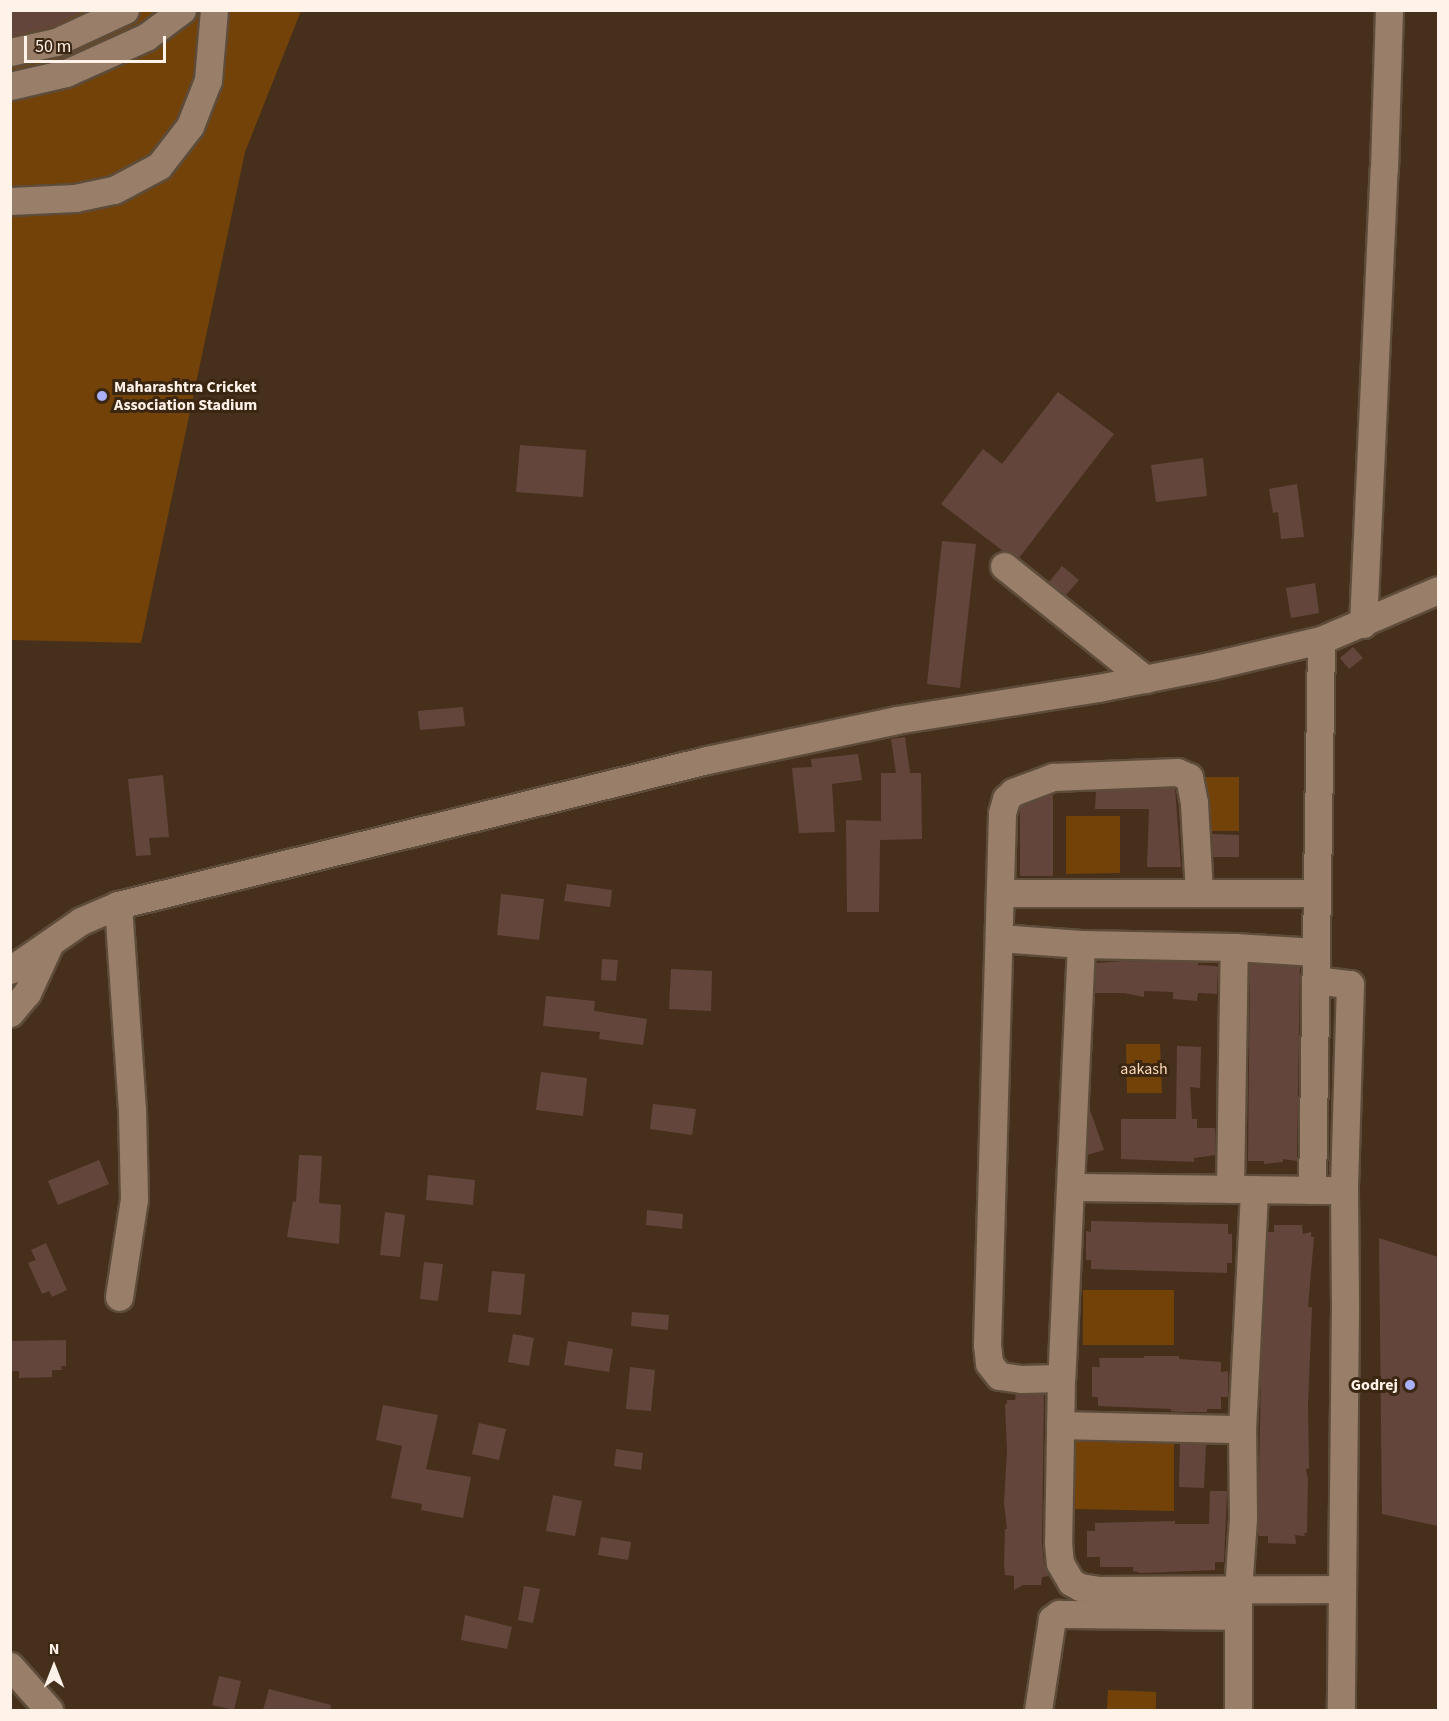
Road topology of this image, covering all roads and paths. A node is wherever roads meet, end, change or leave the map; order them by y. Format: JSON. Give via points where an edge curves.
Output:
{"nodes":[{"id":1,"x":125,"y":10,"type":"edge"},
{"id":2,"x":182,"y":10,"type":"edge"},
{"id":3,"x":214,"y":10,"type":"edge"},
{"id":4,"x":1389,"y":10,"type":"edge"},
{"id":5,"x":10,"y":52,"type":"edge"},
{"id":6,"x":10,"y":86,"type":"edge"},
{"id":7,"x":10,"y":201,"type":"edge"},
{"id":8,"x":1004,"y":566,"type":"dead end"},
{"id":9,"x":1438,"y":590,"type":"edge"},
{"id":10,"x":1363,"y":624,"type":"junction"},
{"id":11,"x":1321,"y":640,"type":"junction"},
{"id":12,"x":1145,"y":679,"type":"junction"},
{"id":13,"x":1000,"y":893,"type":"junction"},
{"id":14,"x":1199,"y":893,"type":"junction"},
{"id":15,"x":1316,"y":893,"type":"junction"},
{"id":16,"x":118,"y":905,"type":"junction"},
{"id":17,"x":999,"y":938,"type":"junction"},
{"id":18,"x":52,"y":939,"type":"junction"},
{"id":19,"x":1081,"y":944,"type":"junction"},
{"id":20,"x":1234,"y":947,"type":"junction"},
{"id":21,"x":1316,"y":952,"type":"junction"},
{"id":22,"x":10,"y":970,"type":"edge"},
{"id":23,"x":1315,"y":980,"type":"junction"},
{"id":24,"x":10,"y":1013,"type":"edge"},
{"id":25,"x":1070,"y":1187,"type":"junction"},
{"id":26,"x":1242,"y":1189,"type":"junction"},
{"id":27,"x":1312,"y":1190,"type":"junction"},
{"id":28,"x":1344,"y":1190,"type":"junction"},
{"id":29,"x":119,"y":1297,"type":"dead end"},
{"id":30,"x":1061,"y":1378,"type":"junction"},
{"id":31,"x":1060,"y":1425,"type":"junction"},
{"id":32,"x":1242,"y":1429,"type":"junction"},
{"id":33,"x":1341,"y":1589,"type":"junction"},
{"id":34,"x":1238,"y":1603,"type":"junction"},
{"id":35,"x":10,"y":1666,"type":"edge"},
{"id":36,"x":49,"y":1710,"type":"edge"},
{"id":37,"x":1038,"y":1710,"type":"edge"},
{"id":38,"x":1238,"y":1710,"type":"edge"},
{"id":39,"x":1341,"y":1710,"type":"edge"}],
"edges":[{"from":1,"to":5,"type":"street","via":[[56,42]]},
{"from":2,"to":6,"type":"street","via":[[146,37],[66,73]]},
{"from":3,"to":7,"type":"street","via":[[208,80],[190,126],[159,166],[114,190],[75,198]]},
{"from":4,"to":10,"type":"street"},
{"from":8,"to":12,"type":"street"},
{"from":9,"to":10,"type":"street"},
{"from":10,"to":11,"type":"street"},
{"from":11,"to":12,"type":"street"},
{"from":11,"to":15,"type":"street"},
{"from":12,"to":16,"type":"street","via":[[896,720],[707,760]]},
{"from":13,"to":14,"type":"street"},
{"from":13,"to":14,"type":"street","via":[[1002,813],[1013,792],[1053,777],[1177,772],[1189,777],[1194,803]]},
{"from":13,"to":17,"type":"street"},
{"from":14,"to":15,"type":"street"},
{"from":15,"to":21,"type":"street"},
{"from":16,"to":18,"type":"street"},
{"from":16,"to":29,"type":"street","via":[[134,1199]]},
{"from":17,"to":19,"type":"street"},
{"from":17,"to":30,"type":"street","via":[[989,1363],[999,1376]]},
{"from":18,"to":22,"type":"street"},
{"from":18,"to":24,"type":"street","via":[[27,993]]},
{"from":19,"to":20,"type":"street"},
{"from":19,"to":25,"type":"street"},
{"from":20,"to":21,"type":"street"},
{"from":20,"to":26,"type":"street"},
{"from":21,"to":23,"type":"street"},
{"from":23,"to":27,"type":"street"},
{"from":23,"to":28,"type":"street","via":[[1350,984]]},
{"from":25,"to":26,"type":"street"},
{"from":25,"to":30,"type":"street"},
{"from":26,"to":27,"type":"street"},
{"from":26,"to":32,"type":"street"},
{"from":27,"to":28,"type":"street"},
{"from":28,"to":33,"type":"street"},
{"from":30,"to":31,"type":"street"},
{"from":31,"to":32,"type":"street"},
{"from":31,"to":34,"type":"street","via":[[1058,1542],[1060,1563],[1071,1582],[1098,1590]]},
{"from":32,"to":34,"type":"street","via":[[1243,1518]]},
{"from":33,"to":34,"type":"street"},
{"from":33,"to":39,"type":"street"},
{"from":34,"to":37,"type":"street","via":[[1059,1614],[1052,1619]]},
{"from":34,"to":38,"type":"street"},
{"from":35,"to":36,"type":"street"}]}
